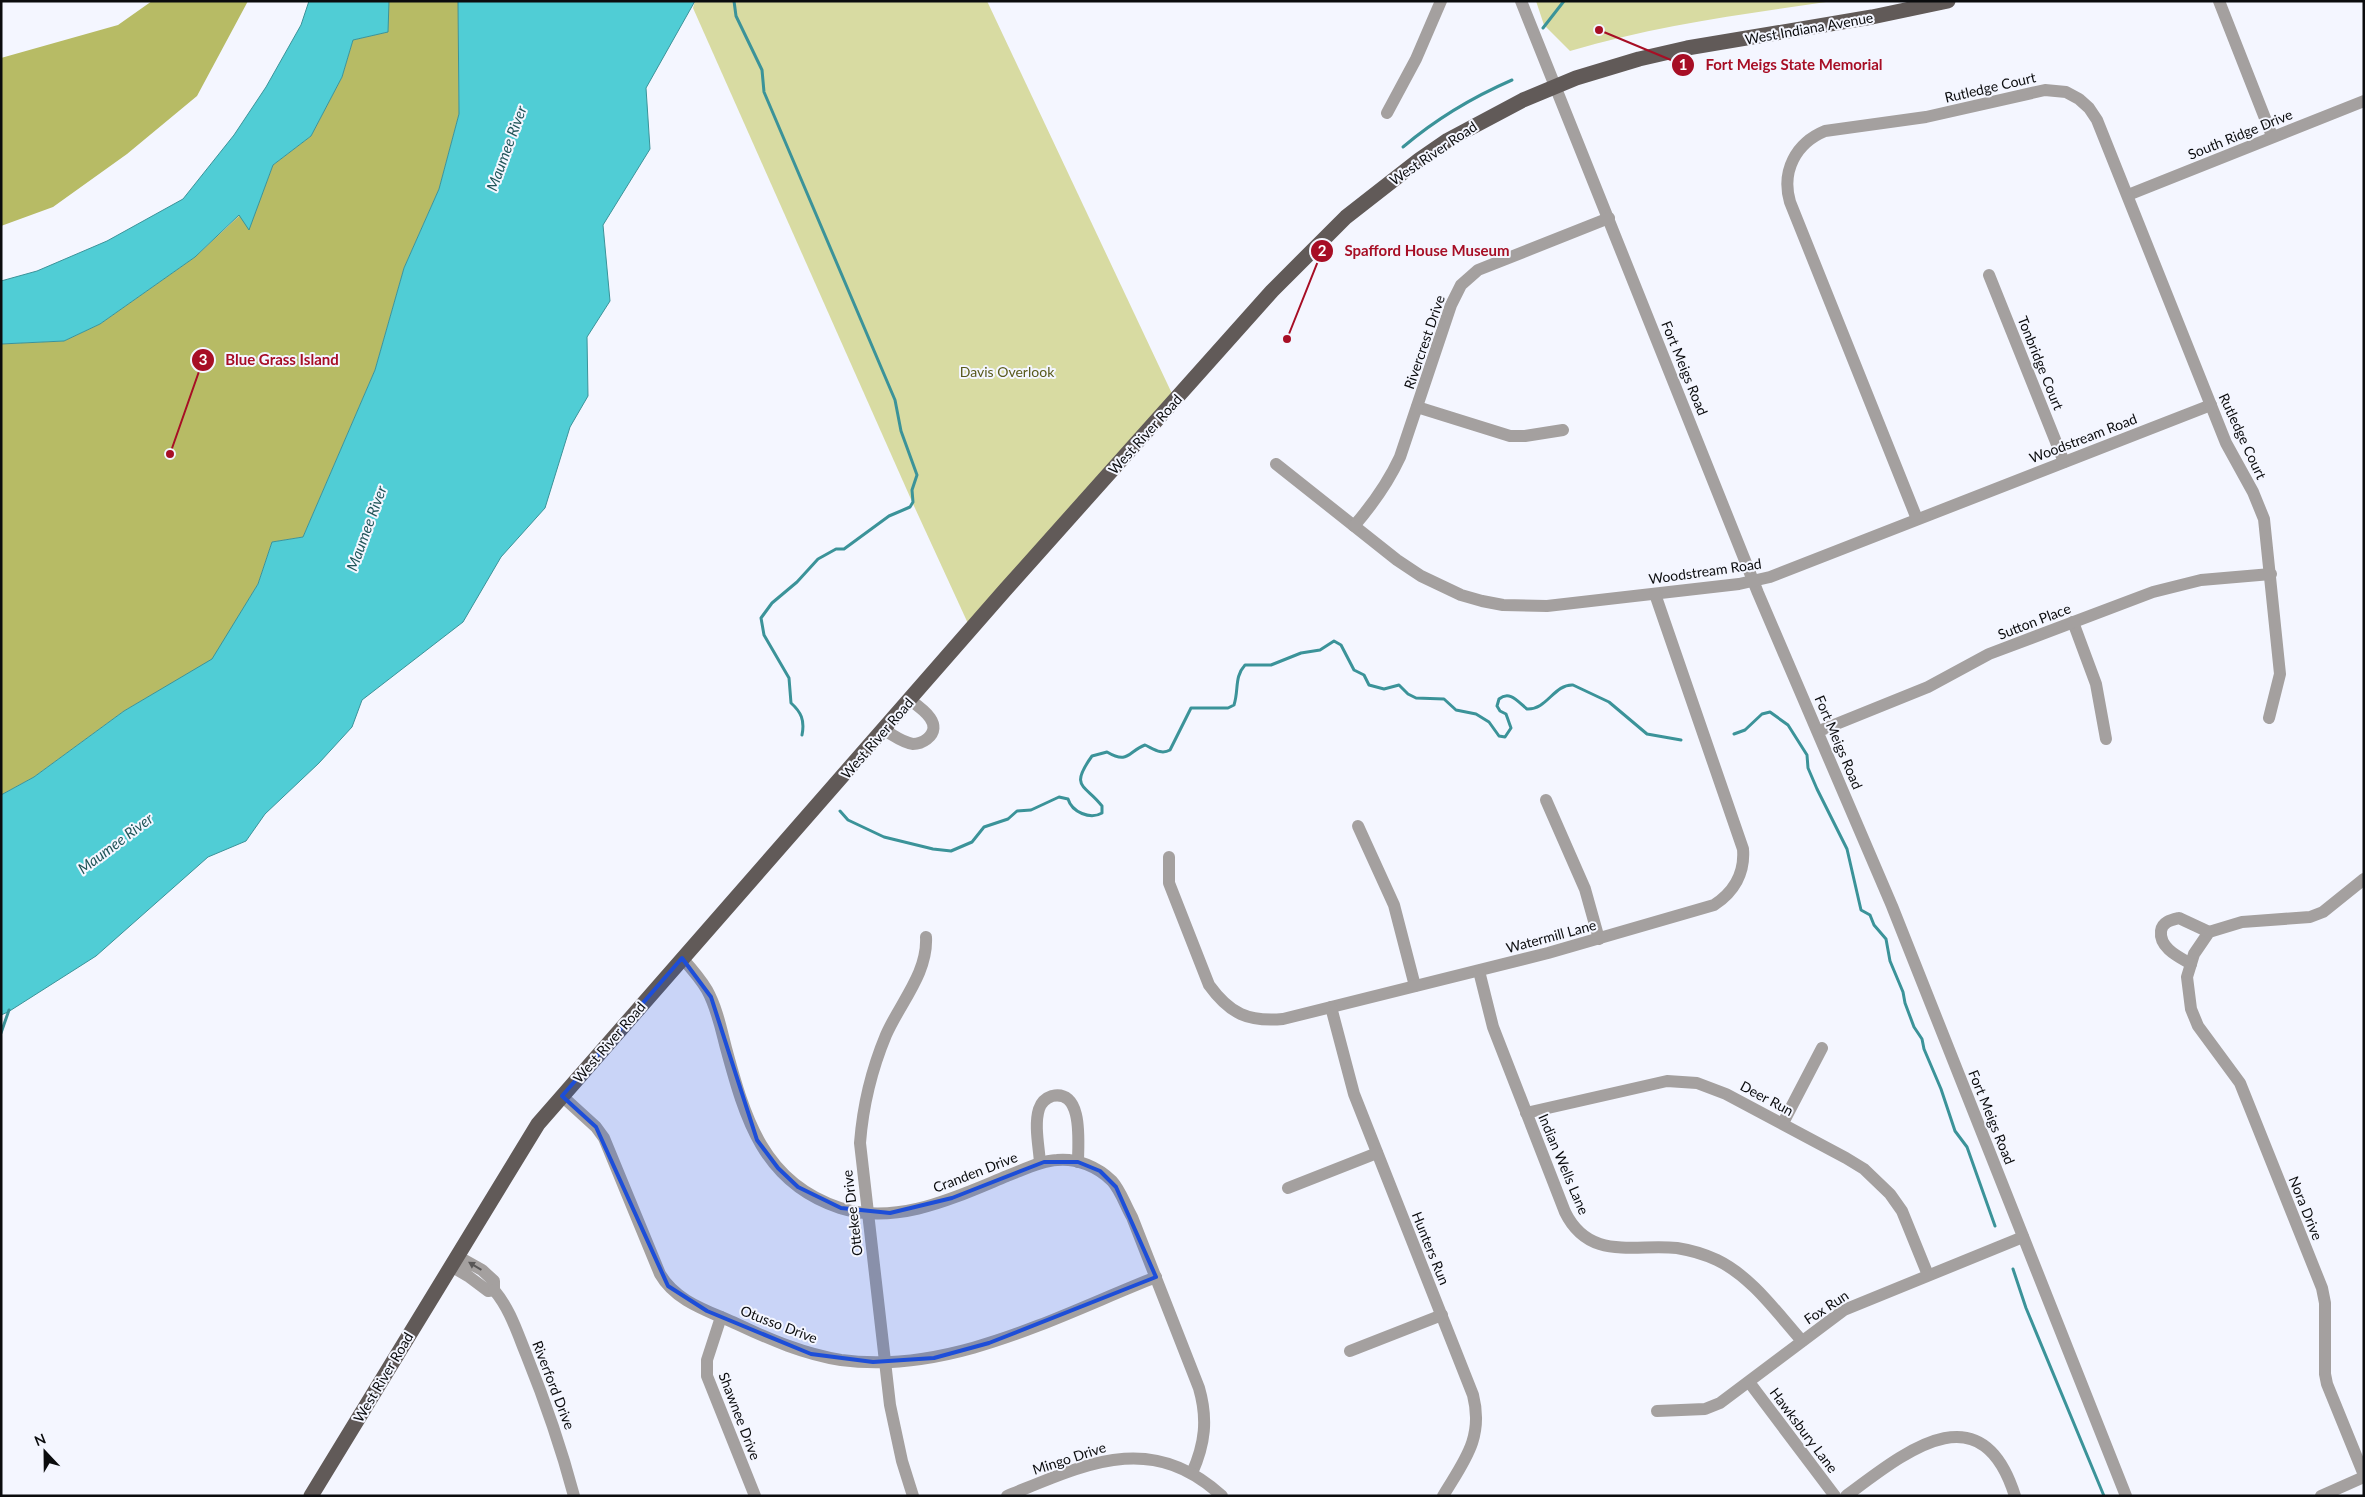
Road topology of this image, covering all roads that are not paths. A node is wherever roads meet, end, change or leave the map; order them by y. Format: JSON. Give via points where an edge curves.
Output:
{"nodes":[{"id":1,"x":1440,"y":1,"type":"edge"},
{"id":2,"x":1522,"y":1,"type":"edge"},
{"id":3,"x":1948,"y":1,"type":"edge"},
{"id":4,"x":2219,"y":1,"type":"edge"},
{"id":5,"x":1555,"y":86,"type":"junction"},
{"id":6,"x":2364,"y":101,"type":"edge"},
{"id":7,"x":1387,"y":113,"type":"dead end"},
{"id":8,"x":2272,"y":136,"type":"junction"},
{"id":9,"x":2128,"y":195,"type":"junction"},
{"id":10,"x":1609,"y":218,"type":"junction"},
{"id":11,"x":1989,"y":275,"type":"dead end"},
{"id":12,"x":2211,"y":405,"type":"junction"},
{"id":13,"x":1417,"y":407,"type":"junction"},
{"id":14,"x":1563,"y":430,"type":"dead end"},
{"id":15,"x":2064,"y":462,"type":"junction"},
{"id":16,"x":1276,"y":464,"type":"dead end"},
{"id":17,"x":1917,"y":519,"type":"junction"},
{"id":18,"x":1354,"y":526,"type":"junction"},
{"id":19,"x":2271,"y":574,"type":"junction"},
{"id":20,"x":1754,"y":582,"type":"junction"},
{"id":21,"x":1655,"y":594,"type":"junction"},
{"id":22,"x":2073,"y":622,"type":"junction"},
{"id":23,"x":910,"y":700,"type":"junction"},
{"id":24,"x":2269,"y":718,"type":"dead end"},
{"id":25,"x":884,"y":730,"type":"junction"},
{"id":26,"x":1818,"y":731,"type":"junction"},
{"id":27,"x":2106,"y":738,"type":"dead end"},
{"id":28,"x":1546,"y":800,"type":"dead end"},
{"id":29,"x":1358,"y":826,"type":"dead end"},
{"id":30,"x":1169,"y":856,"type":"dead end"},
{"id":31,"x":2364,"y":879,"type":"edge"},
{"id":32,"x":2209,"y":932,"type":"junction"},
{"id":33,"x":926,"y":937,"type":"dead end"},
{"id":34,"x":1599,"y":938,"type":"junction"},
{"id":35,"x":682,"y":958,"type":"junction"},
{"id":36,"x":2191,"y":964,"type":"junction"},
{"id":37,"x":1479,"y":971,"type":"junction"},
{"id":38,"x":1416,"y":986,"type":"junction"},
{"id":39,"x":1331,"y":1007,"type":"junction"},
{"id":40,"x":1822,"y":1048,"type":"dead end"},
{"id":41,"x":562,"y":1096,"type":"junction"},
{"id":42,"x":1526,"y":1113,"type":"junction"},
{"id":43,"x":1783,"y":1123,"type":"junction"},
{"id":44,"x":1377,"y":1153,"type":"junction"},
{"id":45,"x":1078,"y":1162,"type":"junction"},
{"id":46,"x":1040,"y":1164,"type":"junction"},
{"id":47,"x":1288,"y":1188,"type":"dead end"},
{"id":48,"x":867,"y":1213,"type":"junction"},
{"id":49,"x":2023,"y":1237,"type":"junction"},
{"id":50,"x":454,"y":1261,"type":"junction"},
{"id":51,"x":1928,"y":1275,"type":"junction"},
{"id":52,"x":1156,"y":1277,"type":"junction"},
{"id":53,"x":1442,"y":1315,"type":"junction"},
{"id":54,"x":721,"y":1317,"type":"junction"},
{"id":55,"x":1802,"y":1341,"type":"junction"},
{"id":56,"x":1350,"y":1351,"type":"dead end"},
{"id":57,"x":884,"y":1363,"type":"junction"},
{"id":58,"x":1749,"y":1382,"type":"junction"},
{"id":59,"x":1657,"y":1412,"type":"dead end"},
{"id":60,"x":1192,"y":1474,"type":"junction"},
{"id":61,"x":2364,"y":1476,"type":"edge"},
{"id":62,"x":311,"y":1496,"type":"edge"},
{"id":63,"x":574,"y":1496,"type":"edge"},
{"id":64,"x":755,"y":1496,"type":"edge"},
{"id":65,"x":914,"y":1496,"type":"edge"},
{"id":66,"x":1007,"y":1496,"type":"edge"},
{"id":67,"x":1222,"y":1496,"type":"edge"},
{"id":68,"x":1443,"y":1496,"type":"edge"},
{"id":69,"x":1834,"y":1496,"type":"edge"},
{"id":70,"x":1846,"y":1496,"type":"edge"},
{"id":71,"x":2015,"y":1496,"type":"edge"},
{"id":72,"x":2126,"y":1496,"type":"edge"},
{"id":73,"x":2321,"y":1496,"type":"edge"}],
"edges":[{"from":1,"to":7,"type":"street","via":[[1416,59]]},
{"from":2,"to":5,"type":"street","name":"Fort Meigs Road"},
{"from":3,"to":5,"type":"main road","name":"West Indiana Avenue","via":[[1688,48],[1630,61]]},
{"from":4,"to":8,"type":"street"},
{"from":5,"to":10,"type":"street","name":"Fort Meigs Road"},
{"from":5,"to":23,"type":"main road","name":"West River Road","via":[[1448,140],[1346,217],[1272,290]]},
{"from":6,"to":8,"type":"street","name":"South Ridge Drive"},
{"from":8,"to":9,"type":"street","name":"South Ridge Drive"},
{"from":9,"to":12,"type":"street","name":"Rutledge Court"},
{"from":9,"to":17,"type":"street","name":"Rutledge Court","via":[[2094,114],[2079,99],[2066,92],[2052,90],[1926,118],[1825,131],[1796,152],[1787,180],[1790,202]]},
{"from":10,"to":13,"type":"street","name":"Rivercrest Drive","via":[[1492,264],[1466,279],[1451,304]]},
{"from":10,"to":20,"type":"street","name":"Fort Meigs Road"},
{"from":11,"to":15,"type":"street","name":"Tonbridge Court"},
{"from":12,"to":15,"type":"street","name":"Woodstream Road"},
{"from":12,"to":19,"type":"street","name":"Rutledge Court","via":[[2233,456],[2260,505]]},
{"from":13,"to":14,"type":"street","via":[[1510,436]]},
{"from":13,"to":18,"type":"street","name":"Rivercrest Drive","via":[[1392,476]]},
{"from":15,"to":17,"type":"street","name":"Woodstream Road"},
{"from":16,"to":18,"type":"street","name":"Woodstream Road"},
{"from":17,"to":20,"type":"street","name":"Woodstream Road"},
{"from":18,"to":21,"type":"street","name":"Woodstream Road","via":[[1421,576],[1482,601],[1547,606]]},
{"from":19,"to":22,"type":"street","name":"Sutton Place","via":[[2180,584]]},
{"from":19,"to":24,"type":"street","name":"Rutledge Court","via":[[2280,674]]},
{"from":20,"to":21,"type":"street","name":"Woodstream Road"},
{"from":20,"to":26,"type":"street","name":"Fort Meigs Road"},
{"from":21,"to":34,"type":"street","name":"Watermill Lane","via":[[1740,834],[1743,864],[1731,891],[1714,905]]},
{"from":22,"to":26,"type":"street","name":"Sutton Place","via":[[1989,654],[1928,687]]},
{"from":22,"to":27,"type":"street","via":[[2096,684]]},
{"from":23,"to":25,"type":"main road","name":"West River Road"},
{"from":23,"to":25,"type":"street","via":[[929,715],[931,736],[926,741],[912,744]]},
{"from":25,"to":35,"type":"main road","name":"West River Road"},
{"from":26,"to":49,"type":"street","name":"Fort Meigs Road","via":[[1892,906]]},
{"from":28,"to":34,"type":"street","via":[[1585,889]]},
{"from":29,"to":38,"type":"street","via":[[1394,904]]},
{"from":30,"to":39,"type":"street","name":"Watermill Lane","via":[[1169,883],[1209,985],[1217,997],[1239,1014],[1262,1020],[1283,1019]]},
{"from":31,"to":32,"type":"street","via":[[2323,912],[2310,917],[2242,922]]},
{"from":32,"to":36,"type":"street","name":"Nora Drive"},
{"from":32,"to":36,"type":"street","via":[[2179,918],[2162,928],[2164,945]]},
{"from":33,"to":48,"type":"street","name":"Ottekee Drive","via":[[923,963],[887,1032],[867,1086],[860,1143]]},
{"from":34,"to":37,"type":"street","name":"Watermill Lane"},
{"from":35,"to":41,"type":"main road","name":"West River Road"},
{"from":35,"to":48,"type":"street","name":"Cranden Drive","via":[[710,997],[748,1121],[764,1152],[787,1178],[809,1194],[841,1208]]},
{"from":36,"to":61,"type":"street","name":"Nora Drive","via":[[2187,977],[2191,1009],[2198,1026],[2240,1083],[2322,1288],[2327,1384]]},
{"from":37,"to":38,"type":"street","name":"Watermill Lane"},
{"from":37,"to":42,"type":"street","name":"Indian Wells Lane","via":[[1493,1027]]},
{"from":38,"to":39,"type":"street","name":"Watermill Lane"},
{"from":39,"to":44,"type":"street","name":"Hunters Run","via":[[1354,1094]]},
{"from":40,"to":43,"type":"street"},
{"from":41,"to":50,"type":"main road","name":"West River Road","via":[[538,1124]]},
{"from":41,"to":54,"type":"street","name":"Otusso Drive","via":[[604,1138],[664,1280],[680,1297]]},
{"from":42,"to":43,"type":"street","name":"Deer Run","via":[[1667,1081],[1682,1081],[1712,1088]]},
{"from":42,"to":55,"type":"street","name":"Indian Wells Lane","via":[[1565,1212],[1584,1236],[1612,1248],[1677,1248],[1719,1261],[1753,1287]]},
{"from":43,"to":51,"type":"street","name":"Deer Run","via":[[1875,1178],[1902,1211]]},
{"from":44,"to":47,"type":"street"},
{"from":44,"to":53,"type":"street","name":"Hunters Run"},
{"from":45,"to":46,"type":"street","name":"Cranden Drive","via":[[1056,1160]]},
{"from":45,"to":46,"type":"street","via":[[1078,1122],[1074,1107],[1065,1097],[1054,1096],[1046,1099],[1038,1110]]},
{"from":45,"to":52,"type":"street","name":"Cranden Drive","via":[[1100,1171],[1120,1192]]},
{"from":46,"to":48,"type":"street","name":"Cranden Drive","via":[[924,1207]]},
{"from":48,"to":57,"type":"street","name":"Ottekee Drive"},
{"from":49,"to":51,"type":"street","name":"Fox Run"},
{"from":49,"to":72,"type":"street","name":"Fort Meigs Road"},
{"from":50,"to":62,"type":"main road","name":"West River Road"},
{"from":50,"to":63,"type":"street","name":"Riverford Drive","via":[[503,1300],[544,1398]]},
{"from":51,"to":55,"type":"street","name":"Fox Run","via":[[1844,1310]]},
{"from":52,"to":57,"type":"street","name":"Otusso Drive","via":[[962,1351],[934,1358]]},
{"from":52,"to":60,"type":"street","name":"Cranden Drive","via":[[1203,1402],[1205,1432]]},
{"from":53,"to":56,"type":"street"},
{"from":53,"to":68,"type":"street","name":"Hunters Run","via":[[1474,1395],[1478,1417],[1473,1445]]},
{"from":54,"to":57,"type":"street","name":"Otusso Drive","via":[[811,1354]]},
{"from":54,"to":64,"type":"street","name":"Shawnee Drive","via":[[708,1353],[707,1376]]},
{"from":55,"to":58,"type":"street","name":"Fox Run"},
{"from":57,"to":65,"type":"street","name":"Ottekee Drive","via":[[894,1433]]},
{"from":58,"to":59,"type":"street","name":"Fox Run","via":[[1713,1407]]},
{"from":58,"to":69,"type":"street","name":"Hawksbury Lane"},
{"from":60,"to":66,"type":"street","name":"Mingo Drive","via":[[1153,1459],[1118,1458],[1076,1468]]},
{"from":60,"to":67,"type":"street","name":"Mingo Drive"},
{"from":61,"to":73,"type":"street"},
{"from":70,"to":71,"type":"street","via":[[1901,1456],[1936,1440],[1959,1437],[1993,1452]]}]}
